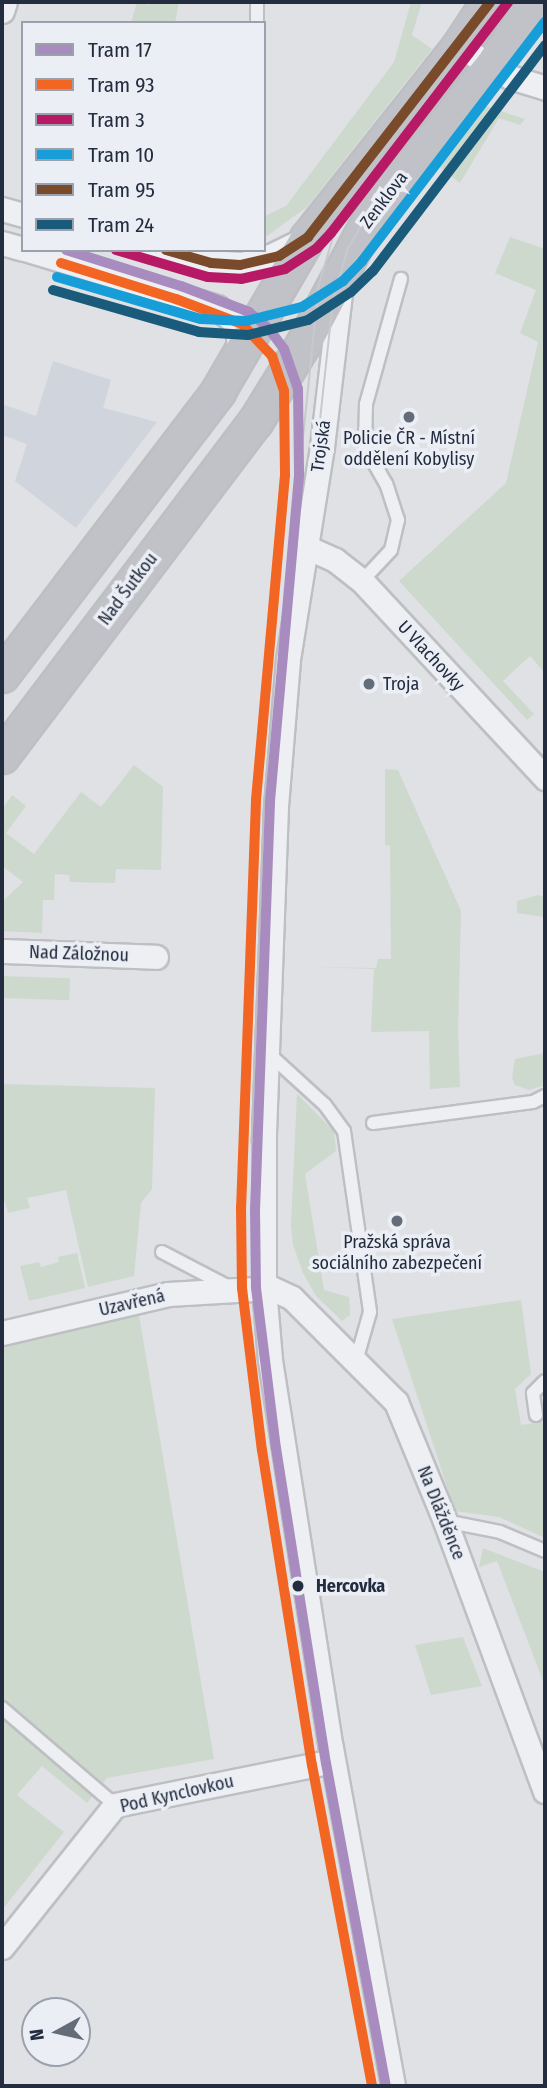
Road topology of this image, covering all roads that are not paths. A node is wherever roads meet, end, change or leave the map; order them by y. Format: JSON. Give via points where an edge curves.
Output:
{"nodes":[{"id":1,"x":5,"y":2,"type":"edge"},
{"id":2,"x":257,"y":2,"type":"edge"},
{"id":3,"x":488,"y":2,"type":"edge"},
{"id":4,"x":535,"y":2,"type":"edge"},
{"id":5,"x":2,"y":11,"type":"edge"},
{"id":6,"x":257,"y":21,"type":"edge"},
{"id":7,"x":459,"y":46,"type":"junction"},
{"id":8,"x":492,"y":65,"type":"junction"},
{"id":9,"x":545,"y":88,"type":"edge"},
{"id":10,"x":2,"y":209,"type":"edge"},
{"id":11,"x":21,"y":214,"type":"edge"},
{"id":12,"x":307,"y":238,"type":"junction"},
{"id":13,"x":2,"y":243,"type":"edge"},
{"id":14,"x":21,"y":249,"type":"edge"},
{"id":15,"x":32,"y":252,"type":"edge"},
{"id":16,"x":156,"y":252,"type":"edge"},
{"id":17,"x":242,"y":257,"type":"edge"},
{"id":18,"x":343,"y":264,"type":"junction"},
{"id":19,"x":401,"y":279,"type":"dead end"},
{"id":20,"x":239,"y":356,"type":"junction"},
{"id":21,"x":255,"y":422,"type":"joint"},
{"id":22,"x":306,"y":547,"type":"junction"},
{"id":23,"x":362,"y":581,"type":"junction"},
{"id":24,"x":2,"y":675,"type":"edge"},
{"id":25,"x":2,"y":756,"type":"edge"},
{"id":26,"x":545,"y":778,"type":"edge"},
{"id":27,"x":2,"y":951,"type":"edge"},
{"id":28,"x":156,"y":957,"type":"dead end"},
{"id":29,"x":268,"y":1053,"type":"junction"},
{"id":30,"x":545,"y":1096,"type":"edge"},
{"id":31,"x":373,"y":1123,"type":"dead end"},
{"id":32,"x":162,"y":1252,"type":"dead end"},
{"id":33,"x":264,"y":1287,"type":"junction"},
{"id":34,"x":231,"y":1289,"type":"junction"},
{"id":35,"x":2,"y":1333,"type":"edge"},
{"id":36,"x":356,"y":1361,"type":"junction"},
{"id":37,"x":545,"y":1381,"type":"edge"},
{"id":38,"x":536,"y":1415,"type":"dead end"},
{"id":39,"x":445,"y":1521,"type":"junction"},
{"id":40,"x":545,"y":1551,"type":"edge"},
{"id":41,"x":2,"y":1708,"type":"edge"},
{"id":42,"x":333,"y":1761,"type":"junction"},
{"id":43,"x":545,"y":1791,"type":"edge"},
{"id":44,"x":115,"y":1805,"type":"junction"},
{"id":45,"x":2,"y":1947,"type":"edge"},
{"id":46,"x":393,"y":2086,"type":"edge"}],
"edges":[{"from":1,"to":5,"type":"street"},
{"from":2,"to":6,"type":"lane"},
{"from":3,"to":7,"type":"main road","name":"Zenklova"},
{"from":4,"to":8,"type":"main road","name":"Zenklova"},
{"from":7,"to":8,"type":"street"},
{"from":7,"to":12,"type":"main road","name":"Zenklova"},
{"from":8,"to":9,"type":"street","via":[[510,77]]},
{"from":8,"to":18,"type":"main road","name":"Zenklova","via":[[372,214]]},
{"from":10,"to":11,"type":"street"},
{"from":12,"to":17,"type":"street","via":[[270,256]]},
{"from":12,"to":20,"type":"main road","name":"Zenklova"},
{"from":13,"to":14,"type":"street"},
{"from":15,"to":20,"type":"street","via":[[217,307],[238,331]]},
{"from":16,"to":17,"type":"street","via":[[188,261]]},
{"from":18,"to":21,"type":"main road","name":"Zenklova","via":[[303,344]]},
{"from":18,"to":22,"type":"street","name":"Trojská"},
{"from":19,"to":23,"type":"lane","via":[[366,404],[365,447],[386,484],[398,520],[391,550]]},
{"from":20,"to":24,"type":"main road","name":"Zenklova","via":[[218,391]]},
{"from":21,"to":25,"type":"main road","name":"Nad Šutkou"},
{"from":22,"to":23,"type":"street","name":"U Vlachovky","via":[[335,560]]},
{"from":22,"to":29,"type":"street","name":"Trojská","via":[[288,660],[276,806]]},
{"from":23,"to":26,"type":"street","name":"U Vlachovky"},
{"from":27,"to":28,"type":"street","name":"Nad Záložnou"},
{"from":29,"to":33,"type":"street","name":"Trojská"},
{"from":29,"to":36,"type":"lane","via":[[325,1105],[344,1131],[369,1312]]},
{"from":30,"to":31,"type":"lane","via":[[533,1102]]},
{"from":32,"to":34,"type":"lane"},
{"from":33,"to":34,"type":"street","name":"Uzavřená"},
{"from":33,"to":36,"type":"street","name":"Na Dlážděnce","via":[[292,1297]]},
{"from":33,"to":42,"type":"street","name":"Trojská","via":[[270,1360]]},
{"from":34,"to":35,"type":"street","name":"Uzavřená","via":[[168,1294]]},
{"from":36,"to":39,"type":"street","name":"Na Dlážděnce","via":[[396,1402]]},
{"from":37,"to":38,"type":"lane","via":[[533,1393]]},
{"from":39,"to":40,"type":"lane","via":[[500,1532]]},
{"from":39,"to":43,"type":"street","name":"Na Dlážděnce"},
{"from":41,"to":44,"type":"lane"},
{"from":42,"to":44,"type":"street","name":"Pod Kynclovkou"},
{"from":42,"to":46,"type":"street","name":"Trojská"},
{"from":44,"to":45,"type":"street","name":"Pod Kynclovkou"}]}
